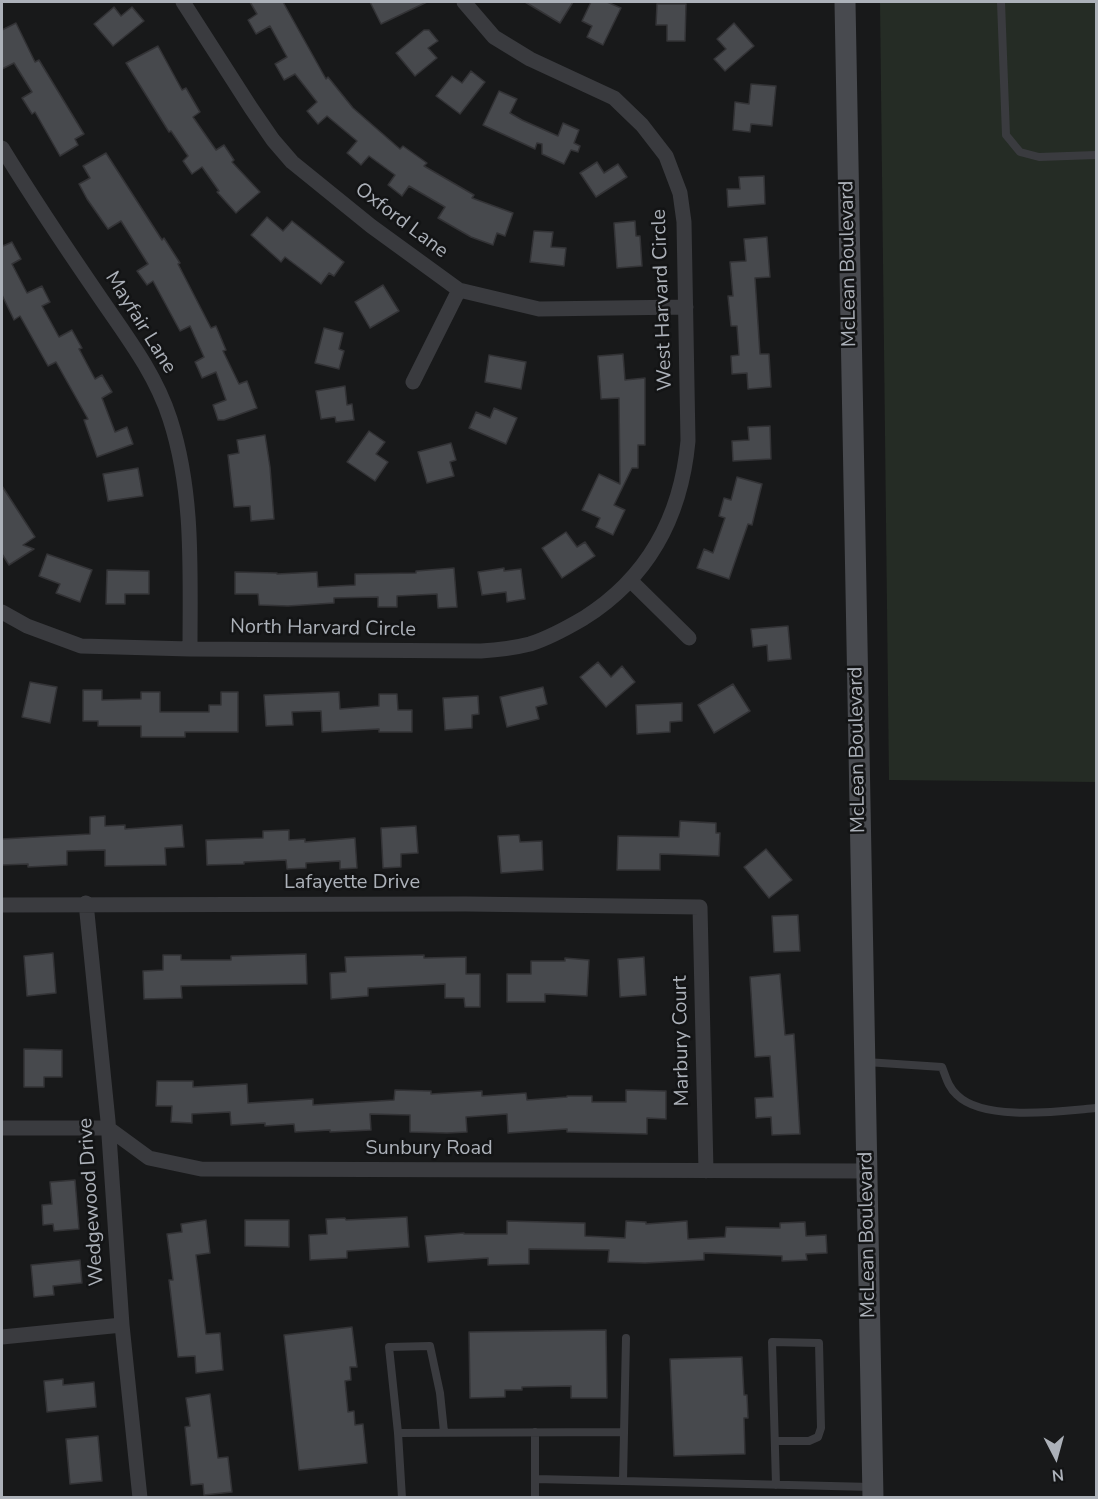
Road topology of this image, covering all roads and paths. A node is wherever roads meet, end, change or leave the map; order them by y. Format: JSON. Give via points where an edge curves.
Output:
{"nodes":[{"id":1,"x":183,"y":2,"type":"edge"},
{"id":2,"x":464,"y":2,"type":"edge"},
{"id":3,"x":844,"y":2,"type":"edge"},
{"id":4,"x":1001,"y":2,"type":"edge"},
{"id":5,"x":2,"y":148,"type":"edge"},
{"id":6,"x":1096,"y":155,"type":"edge"},
{"id":7,"x":459,"y":290,"type":"junction"},
{"id":8,"x":686,"y":307,"type":"junction"},
{"id":9,"x":413,"y":382,"type":"dead end"},
{"id":10,"x":631,"y":581,"type":"junction"},
{"id":11,"x":2,"y":612,"type":"edge"},
{"id":12,"x":689,"y":638,"type":"dead end"},
{"id":13,"x":190,"y":649,"type":"junction"},
{"id":14,"x":86,"y":903,"type":"junction"},
{"id":15,"x":2,"y":905,"type":"edge"},
{"id":16,"x":700,"y":910,"type":"joint"},
{"id":17,"x":865,"y":1062,"type":"junction"},
{"id":18,"x":1096,"y":1107,"type":"edge"},
{"id":19,"x":2,"y":1128,"type":"edge"},
{"id":20,"x":108,"y":1128,"type":"junction"},
{"id":21,"x":706,"y":1171,"type":"junction"},
{"id":22,"x":867,"y":1171,"type":"junction"},
{"id":23,"x":122,"y":1325,"type":"junction"},
{"id":24,"x":2,"y":1337,"type":"edge"},
{"id":25,"x":626,"y":1338,"type":"dead end"},
{"id":26,"x":398,"y":1432,"type":"junction"},
{"id":27,"x":444,"y":1432,"type":"junction"},
{"id":28,"x":536,"y":1432,"type":"junction"},
{"id":29,"x":624,"y":1432,"type":"junction"},
{"id":30,"x":775,"y":1441,"type":"junction"},
{"id":31,"x":535,"y":1479,"type":"junction"},
{"id":32,"x":623,"y":1481,"type":"junction"},
{"id":33,"x":776,"y":1485,"type":"junction"},
{"id":34,"x":873,"y":1492,"type":"edge"},
{"id":35,"x":140,"y":1497,"type":"edge"},
{"id":36,"x":402,"y":1497,"type":"edge"},
{"id":37,"x":535,"y":1497,"type":"edge"}],
"edges":[{"from":1,"to":7,"type":"street","name":"Oxford Lane","via":[[267,132],[292,162]]},
{"from":2,"to":8,"type":"street","name":"West Harvard Circle","via":[[494,37],[530,59],[614,98],[666,156],[680,193],[684,222]]},
{"from":3,"to":17,"type":"main road","name":"McLean Boulevard"},
{"from":4,"to":6,"type":"lane","via":[[1006,135],[1020,152],[1039,157]]},
{"from":5,"to":13,"type":"street","name":"Mayfair Lane","via":[[143,360],[170,417],[187,490]]},
{"from":7,"to":8,"type":"street","name":"Oxford Lane","via":[[539,309]]},
{"from":7,"to":9,"type":"street"},
{"from":8,"to":10,"type":"street","name":"West Harvard Circle","via":[[686,465],[665,530]]},
{"from":10,"to":12,"type":"street"},
{"from":10,"to":13,"type":"street","name":"North Harvard Circle","via":[[606,604],[567,628],[506,649]]},
{"from":11,"to":13,"type":"street","name":"North Harvard Circle","via":[[81,646]]},
{"from":14,"to":15,"type":"street","name":"Lafayette Drive"},
{"from":14,"to":16,"type":"street","name":"Lafayette Drive","via":[[466,904]]},
{"from":14,"to":20,"type":"street","name":"Wedgewood Drive"},
{"from":16,"to":21,"type":"street","name":"Marbury Court"},
{"from":17,"to":18,"type":"lane","via":[[942,1066],[948,1084],[964,1101],[997,1111],[1022,1113]]},
{"from":17,"to":22,"type":"main road","name":"McLean Boulevard"},
{"from":19,"to":20,"type":"street"},
{"from":20,"to":21,"type":"street","name":"Sunbury Road","via":[[148,1158],[201,1169]]},
{"from":20,"to":23,"type":"street","name":"Wedgewood Drive"},
{"from":21,"to":22,"type":"street","name":"Sunbury Road"},
{"from":22,"to":34,"type":"main road","name":"McLean Boulevard"},
{"from":23,"to":24,"type":"street"},
{"from":23,"to":35,"type":"street","name":"Wedgewood Drive"},
{"from":25,"to":29,"type":"lane"},
{"from":26,"to":27,"type":"lane"},
{"from":26,"to":27,"type":"lane","via":[[389,1347],[430,1346]]},
{"from":26,"to":36,"type":"lane"},
{"from":27,"to":28,"type":"lane"},
{"from":28,"to":29,"type":"lane"},
{"from":28,"to":31,"type":"lane"},
{"from":29,"to":32,"type":"lane"},
{"from":30,"to":30,"type":"lane","via":[[772,1342],[819,1343],[818,1437],[809,1441]]},
{"from":30,"to":33,"type":"lane"},
{"from":31,"to":32,"type":"lane"},
{"from":31,"to":37,"type":"lane"},
{"from":32,"to":33,"type":"lane"},
{"from":33,"to":34,"type":"lane"}]}
